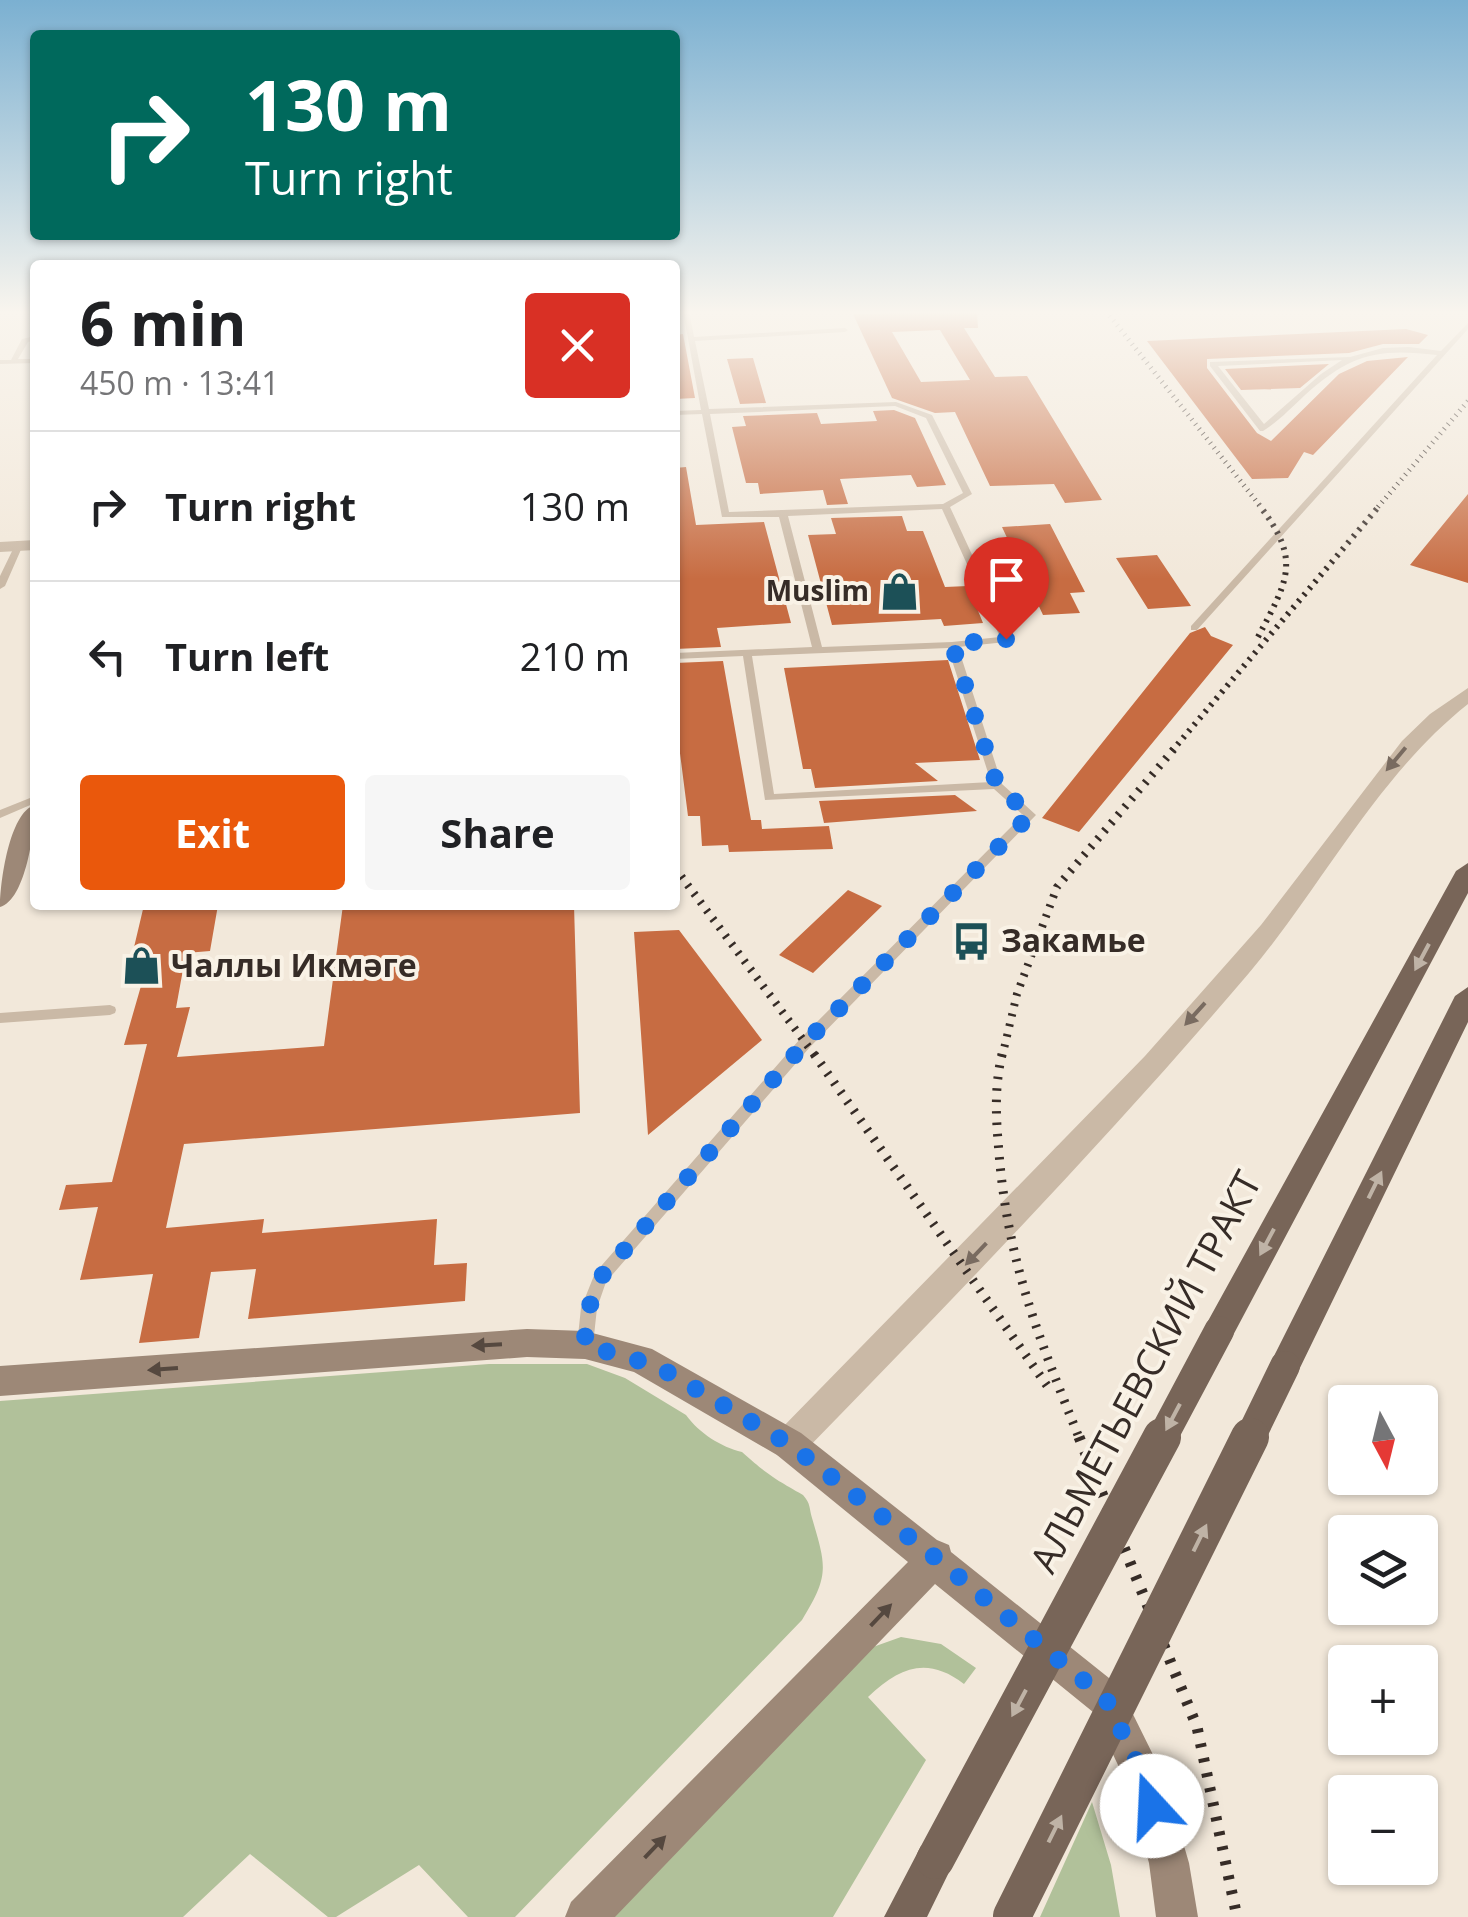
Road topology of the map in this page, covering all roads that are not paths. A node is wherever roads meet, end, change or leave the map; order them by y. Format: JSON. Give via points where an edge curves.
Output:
{"nodes":[{"id":1,"x":704,"y":400,"type":"edge"},
{"id":2,"x":1241,"y":400,"type":"edge"},
{"id":3,"x":1298,"y":400,"type":"edge"},
{"id":4,"x":1398,"y":400,"type":"edge"},
{"id":5,"x":680,"y":413,"type":"edge"},
{"id":6,"x":706,"y":413,"type":"junction"},
{"id":7,"x":945,"y":506,"type":"junction"},
{"id":8,"x":783,"y":514,"type":"junction"},
{"id":9,"x":18,"y":545,"type":"edge"},
{"id":10,"x":0,"y":586,"type":"edge"},
{"id":11,"x":1194,"y":628,"type":"dead end"},
{"id":12,"x":952,"y":644,"type":"junction"},
{"id":13,"x":818,"y":650,"type":"junction"},
{"id":14,"x":747,"y":652,"type":"junction"},
{"id":15,"x":680,"y":656,"type":"edge"},
{"id":16,"x":1468,"y":694,"type":"edge"},
{"id":17,"x":997,"y":785,"type":"junction"},
{"id":18,"x":30,"y":801,"type":"edge"},
{"id":19,"x":0,"y":814,"type":"edge"},
{"id":20,"x":30,"y":825,"type":"edge"},
{"id":21,"x":1468,"y":871,"type":"edge"},
{"id":22,"x":0,"y":900,"type":"edge"},
{"id":23,"x":1468,"y":996,"type":"edge"},
{"id":24,"x":110,"y":1010,"type":"dead end"},
{"id":25,"x":0,"y":1018,"type":"edge"},
{"id":26,"x":584,"y":1345,"type":"junction"},
{"id":27,"x":0,"y":1380,"type":"edge"},
{"id":28,"x":789,"y":1444,"type":"junction"},
{"id":29,"x":936,"y":1558,"type":"junction"},
{"id":30,"x":586,"y":1917,"type":"edge"},
{"id":31,"x":904,"y":1917,"type":"edge"},
{"id":32,"x":1011,"y":1917,"type":"edge"},
{"id":33,"x":1177,"y":1917,"type":"edge"}],
"edges":[{"from":1,"to":6,"type":"lane"},
{"from":2,"to":3,"type":"lane","via":[[1263,430]]},
{"from":4,"to":11,"type":"lane"},
{"from":5,"to":6,"type":"lane"},
{"from":6,"to":7,"type":"lane","via":[[896,404],[929,417],[968,494]]},
{"from":6,"to":8,"type":"lane","via":[[725,516]]},
{"from":7,"to":8,"type":"lane"},
{"from":7,"to":12,"type":"lane","via":[[1006,639]]},
{"from":8,"to":13,"type":"lane"},
{"from":9,"to":10,"type":"lane"},
{"from":12,"to":13,"type":"lane"},
{"from":12,"to":17,"type":"lane"},
{"from":13,"to":14,"type":"lane"},
{"from":14,"to":15,"type":"lane"},
{"from":14,"to":17,"type":"lane","via":[[769,798]]},
{"from":16,"to":28,"type":"street","one_way":true,"via":[[1391,765],[1273,928],[1098,1123]]},
{"from":17,"to":26,"type":"lane","via":[[1030,815],[805,1043],[600,1278]]},
{"from":18,"to":19,"type":"lane"},
{"from":20,"to":22,"type":"main road"},
{"from":21,"to":31,"type":"main road","name":"АЛЬМЕТЬЕВСКИЙ ТРАКТ","one_way":true,"bridge":true},
{"from":32,"to":23,"type":"main road","one_way":true,"bridge":true},
{"from":24,"to":25,"type":"lane"},
{"from":26,"to":27,"type":"main road","one_way":true,"via":[[495,1344]]},
{"from":26,"to":28,"type":"main road","via":[[657,1366]]},
{"from":28,"to":29,"type":"main road"},
{"from":30,"to":29,"type":"main road","one_way":true},
{"from":29,"to":33,"type":"main road","via":[[1106,1699],[1144,1777]]}]}
